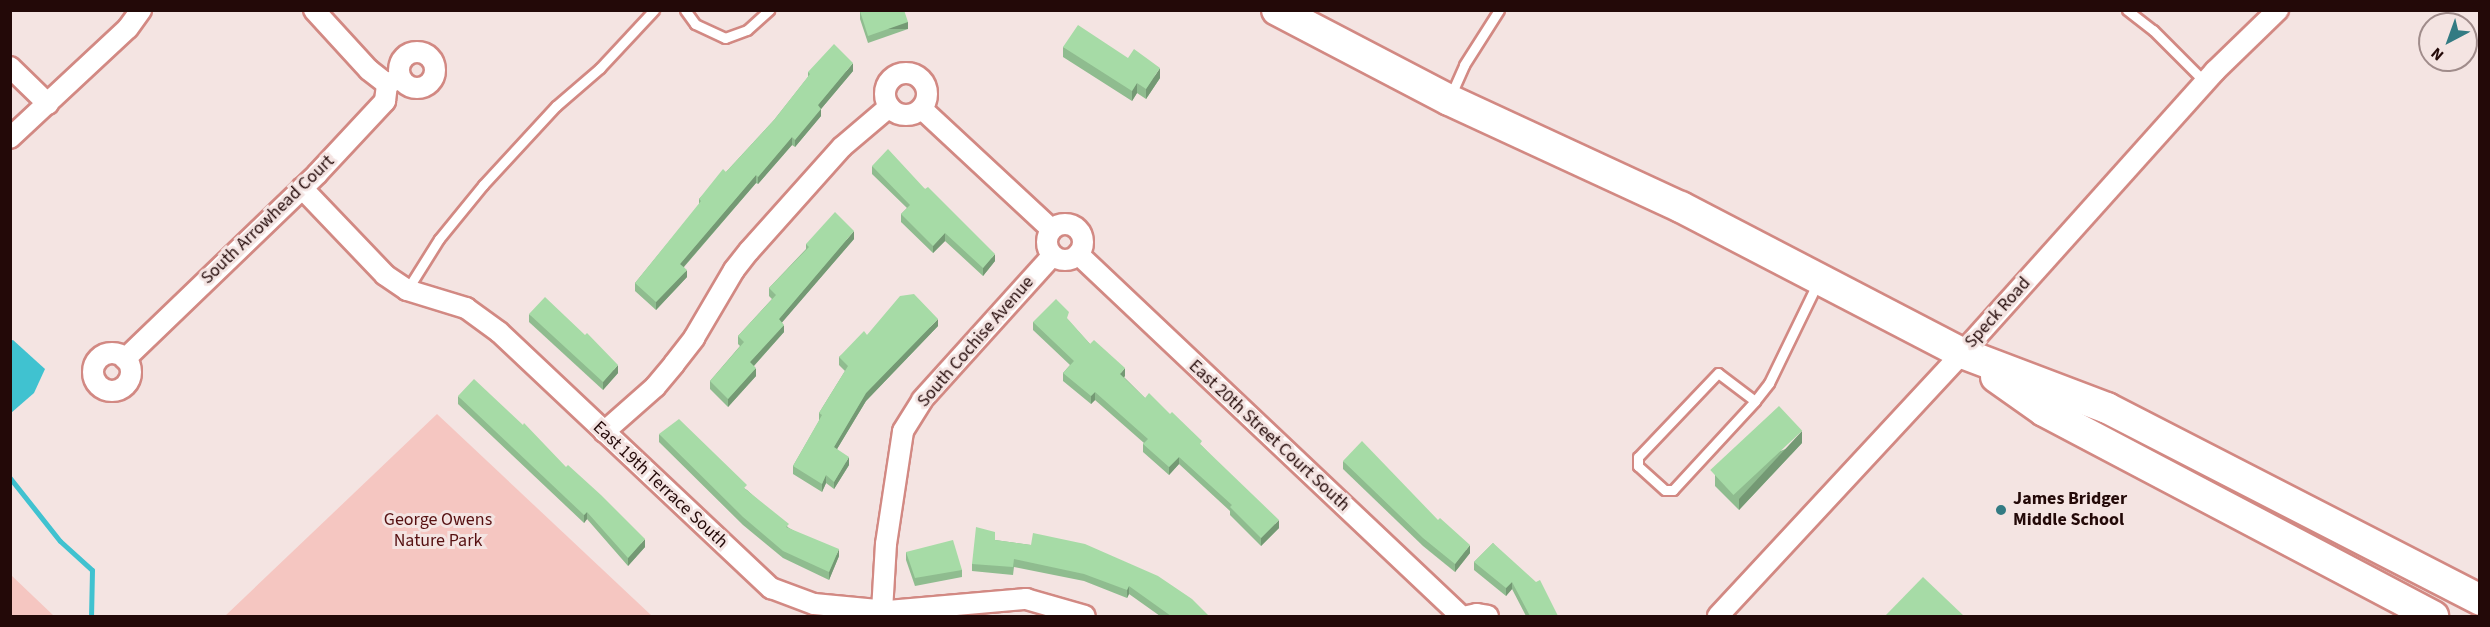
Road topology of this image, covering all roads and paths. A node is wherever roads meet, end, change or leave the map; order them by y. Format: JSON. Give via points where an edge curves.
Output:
{"nodes":[{"id":1,"x":141,"y":10,"type":"edge"},
{"id":2,"x":314,"y":10,"type":"edge"},
{"id":3,"x":654,"y":10,"type":"edge"},
{"id":4,"x":685,"y":10,"type":"edge"},
{"id":5,"x":769,"y":10,"type":"edge"},
{"id":6,"x":1277,"y":10,"type":"edge"},
{"id":7,"x":1499,"y":10,"type":"edge"},
{"id":8,"x":2127,"y":10,"type":"edge"},
{"id":9,"x":2278,"y":10,"type":"edge"},
{"id":10,"x":10,"y":67,"type":"edge"},
{"id":11,"x":2205,"y":82,"type":"junction"},
{"id":12,"x":1449,"y":100,"type":"junction"},
{"id":13,"x":48,"y":104,"type":"junction"},
{"id":14,"x":889,"y":107,"type":"junction"},
{"id":15,"x":922,"y":109,"type":"junction"},
{"id":16,"x":10,"y":138,"type":"edge"},
{"id":17,"x":302,"y":189,"type":"junction"},
{"id":18,"x":1051,"y":230,"type":"junction"},
{"id":19,"x":1078,"y":254,"type":"junction"},
{"id":20,"x":1053,"y":255,"type":"junction"},
{"id":21,"x":1820,"y":279,"type":"junction"},
{"id":22,"x":407,"y":291,"type":"junction"},
{"id":23,"x":1962,"y":353,"type":"junction"},
{"id":24,"x":125,"y":359,"type":"dead end"},
{"id":25,"x":1755,"y":401,"type":"junction"},
{"id":26,"x":604,"y":432,"type":"junction"},
{"id":27,"x":2480,"y":600,"type":"edge"},
{"id":28,"x":882,"y":611,"type":"junction"},
{"id":29,"x":1085,"y":616,"type":"edge"},
{"id":30,"x":1461,"y":616,"type":"edge"},
{"id":31,"x":1468,"y":616,"type":"edge"},
{"id":32,"x":1488,"y":616,"type":"edge"},
{"id":33,"x":1719,"y":616,"type":"edge"},
{"id":34,"x":2433,"y":616,"type":"edge"}],
"edges":[{"from":1,"to":13,"type":"street","via":[[128,28]]},
{"from":2,"to":17,"type":"street","name":"South Arrowhead Court","via":[[369,70],[393,81],[385,101]]},
{"from":3,"to":22,"type":"lane","via":[[483,185],[439,239]]},
{"from":4,"to":5,"type":"lane","via":[[695,24],[725,38],[747,30]]},
{"from":6,"to":12,"type":"main road"},
{"from":7,"to":12,"type":"lane","via":[[1464,65]]},
{"from":8,"to":11,"type":"lane"},
{"from":9,"to":11,"type":"street","name":"Speck Road"},
{"from":10,"to":13,"type":"street"},
{"from":11,"to":23,"type":"street","name":"Speck Road"},
{"from":12,"to":21,"type":"main road","via":[[1681,207]]},
{"from":13,"to":16,"type":"street"},
{"from":14,"to":15,"type":"street","via":[[905,115]]},
{"from":14,"to":15,"type":"street","via":[[885,95],[888,83],[897,74],[910,73],[921,79],[927,91]]},
{"from":14,"to":26,"type":"street","via":[[842,147],[749,251],[674,364]]},
{"from":15,"to":18,"type":"street"},
{"from":17,"to":22,"type":"street","name":"East 19th Terrace South","via":[[385,275]]},
{"from":17,"to":24,"type":"street","name":"South Arrowhead Court"},
{"from":18,"to":19,"type":"street","via":[[1069,224],[1079,231],[1083,243]]},
{"from":18,"to":20,"type":"street","via":[[1047,240]]},
{"from":19,"to":20,"type":"street","via":[[1062,260]]},
{"from":19,"to":30,"type":"street","name":"East 20th Street Court South"},
{"from":20,"to":28,"type":"street","name":"South Cochise Avenue","via":[[922,400],[903,431],[886,544]]},
{"from":21,"to":23,"type":"main road"},
{"from":21,"to":25,"type":"lane","via":[[1769,383]]},
{"from":22,"to":26,"type":"street","name":"East 19th Terrace South","via":[[466,308],[499,332]]},
{"from":23,"to":27,"type":"main road","via":[[2107,408]]},
{"from":23,"to":33,"type":"street","name":"Speck Road"},
{"from":23,"to":34,"type":"main road","via":[[2044,411]]},
{"from":25,"to":25,"type":"lane","via":[[1673,490],[1665,490],[1638,466],[1638,457],[1718,373]]},
{"from":26,"to":28,"type":"street","name":"East 19th Terrace South","via":[[771,588],[814,604]]},
{"from":28,"to":29,"type":"street","name":"East 19th Terrace South","via":[[1026,598]]},
{"from":31,"to":32,"type":"street"}]}
